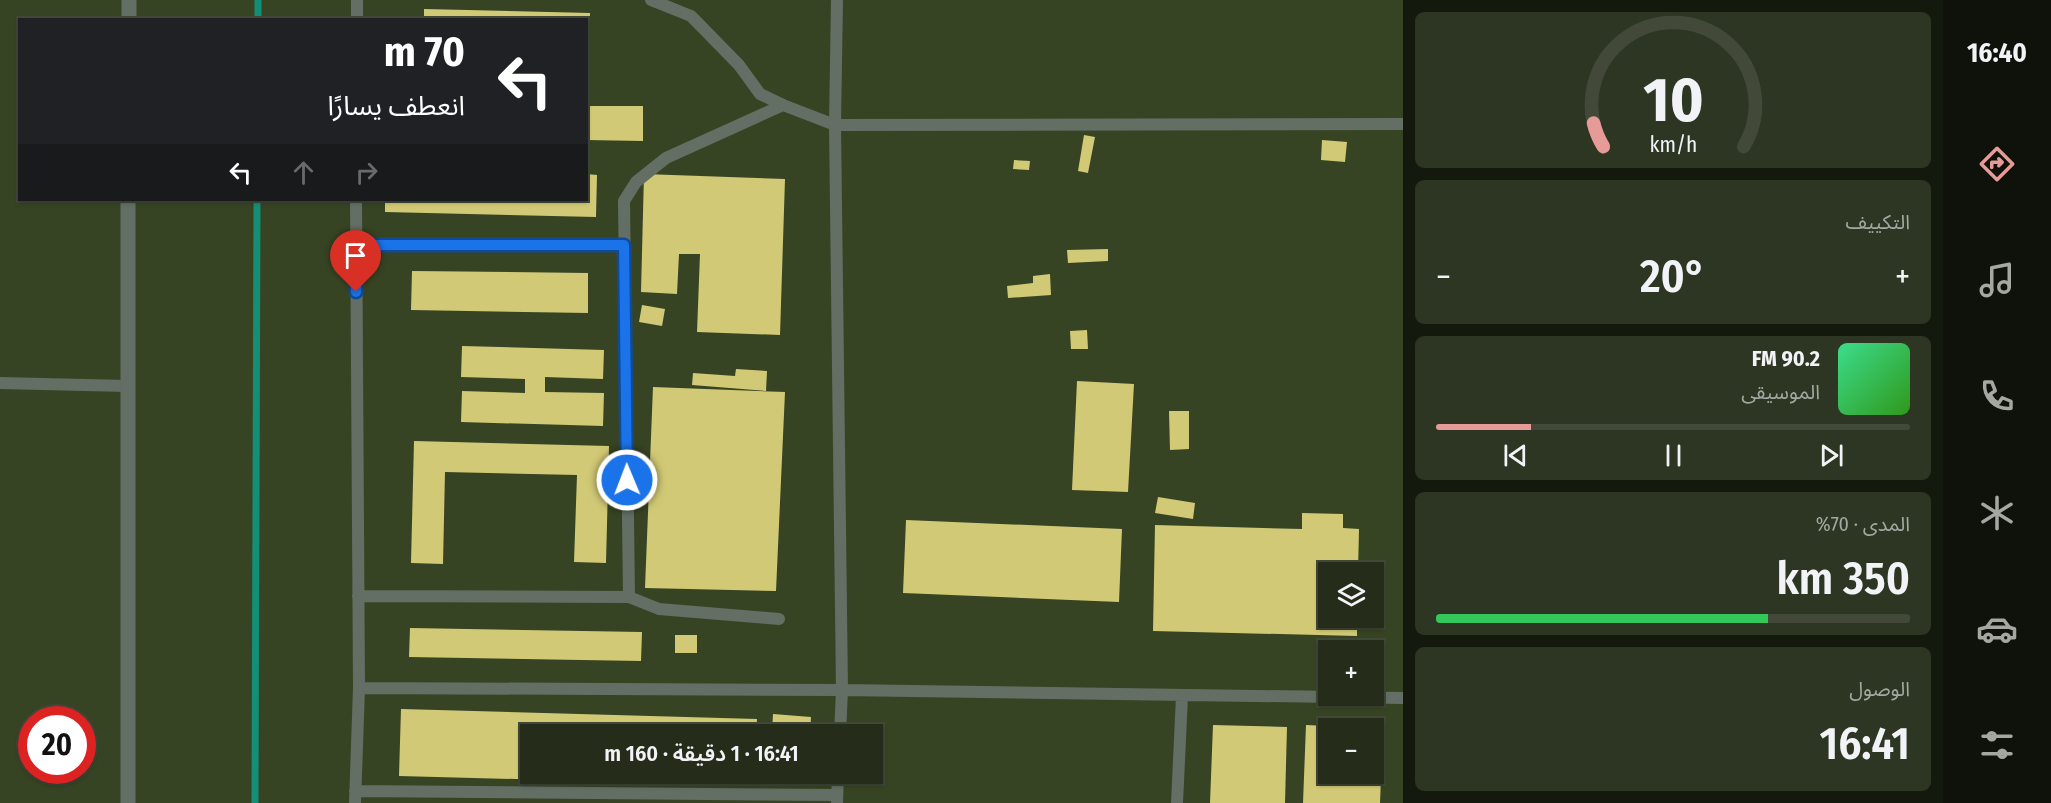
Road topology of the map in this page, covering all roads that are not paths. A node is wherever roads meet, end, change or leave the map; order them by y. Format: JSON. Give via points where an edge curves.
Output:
{"nodes":[{"id":1,"x":129,"y":0,"type":"edge"},
{"id":2,"x":357,"y":0,"type":"edge"},
{"id":3,"x":651,"y":0,"type":"edge"},
{"id":4,"x":837,"y":0,"type":"edge"},
{"id":5,"x":129,"y":18,"type":"edge"},
{"id":6,"x":357,"y":18,"type":"edge"},
{"id":7,"x":783,"y":105,"type":"junction"},
{"id":8,"x":835,"y":124,"type":"junction"},
{"id":9,"x":1403,"y":124,"type":"edge"},
{"id":10,"x":128,"y":201,"type":"edge"},
{"id":11,"x":356,"y":201,"type":"edge"},
{"id":12,"x":356,"y":245,"type":"junction"},
{"id":13,"x":624,"y":245,"type":"junction"},
{"id":14,"x":0,"y":383,"type":"edge"},
{"id":15,"x":128,"y":386,"type":"junction"},
{"id":16,"x":358,"y":596,"type":"junction"},
{"id":17,"x":628,"y":597,"type":"junction"},
{"id":18,"x":779,"y":619,"type":"dead end"},
{"id":19,"x":359,"y":688,"type":"junction"},
{"id":20,"x":842,"y":690,"type":"junction"},
{"id":21,"x":1182,"y":696,"type":"junction"},
{"id":22,"x":1403,"y":698,"type":"edge"},
{"id":23,"x":840,"y":724,"type":"edge"},
{"id":24,"x":838,"y":784,"type":"edge"},
{"id":25,"x":355,"y":797,"type":"edge"},
{"id":26,"x":837,"y":799,"type":"edge"},
{"id":27,"x":128,"y":803,"type":"edge"},
{"id":28,"x":1177,"y":803,"type":"edge"}],
"edges":[{"from":1,"to":5,"type":"street"},
{"from":2,"to":6,"type":"lane"},
{"from":3,"to":7,"type":"lane","via":[[691,16],[739,65],[760,94]]},
{"from":4,"to":8,"type":"lane"},
{"from":7,"to":8,"type":"lane"},
{"from":7,"to":13,"type":"lane","via":[[666,158],[636,182],[624,201]]},
{"from":8,"to":9,"type":"lane"},
{"from":8,"to":20,"type":"lane"},
{"from":10,"to":15,"type":"street"},
{"from":11,"to":12,"type":"lane"},
{"from":12,"to":13,"type":"lane"},
{"from":12,"to":16,"type":"lane"},
{"from":13,"to":17,"type":"lane"},
{"from":14,"to":15,"type":"lane"},
{"from":15,"to":27,"type":"street"},
{"from":16,"to":17,"type":"lane"},
{"from":16,"to":19,"type":"lane"},
{"from":17,"to":18,"type":"lane","via":[[659,609]]},
{"from":19,"to":20,"type":"lane"},
{"from":19,"to":25,"type":"lane"},
{"from":20,"to":21,"type":"lane"},
{"from":20,"to":23,"type":"lane"},
{"from":21,"to":22,"type":"lane"},
{"from":21,"to":28,"type":"lane"},
{"from":24,"to":26,"type":"lane"},
{"from":25,"to":26,"type":"lane"}]}
